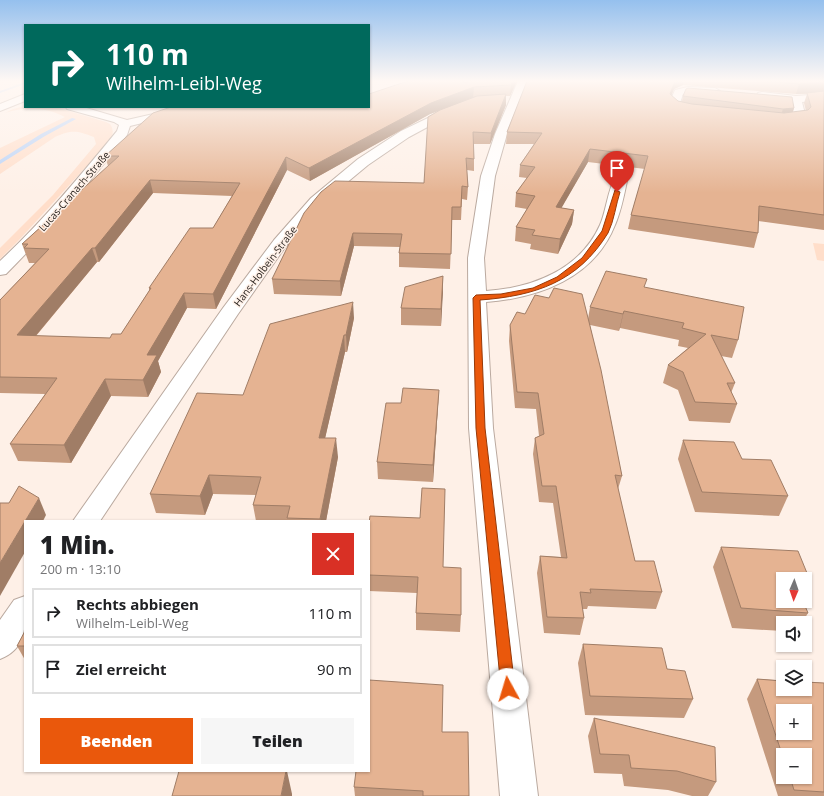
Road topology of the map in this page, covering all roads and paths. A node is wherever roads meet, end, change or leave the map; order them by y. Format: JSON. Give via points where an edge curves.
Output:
{"nodes":[{"id":1,"x":111,"y":118,"type":"edge"},
{"id":2,"x":149,"y":118,"type":"edge"},
{"id":3,"x":434,"y":118,"type":"edge"},
{"id":4,"x":506,"y":118,"type":"edge"},
{"id":5,"x":767,"y":118,"type":"edge"},
{"id":6,"x":799,"y":118,"type":"edge"},
{"id":7,"x":124,"y":124,"type":"junction"},
{"id":8,"x":620,"y":181,"type":"dead end"},
{"id":9,"x":0,"y":270,"type":"edge"},
{"id":10,"x":476,"y":298,"type":"junction"},
{"id":11,"x":87,"y":520,"type":"edge"},
{"id":12,"x":24,"y":610,"type":"edge"},
{"id":13,"x":0,"y":645,"type":"edge"},
{"id":14,"x":519,"y":796,"type":"edge"}],
"edges":[{"from":1,"to":7,"type":"street"},
{"from":2,"to":7,"type":"street"},
{"from":3,"to":11,"type":"street","name":"Hans-Holbein-Straße","via":[[404,134],[316,201],[280,243],[230,312]]},
{"from":4,"to":10,"type":"street","via":[[488,176],[476,258]]},
{"from":5,"to":6,"type":"street"},
{"from":7,"to":9,"type":"street","name":"Lucas-Cranach-Straße","via":[[118,140],[73,194]]},
{"from":8,"to":10,"type":"street","via":[[605,232],[585,260],[559,279],[535,290]]},
{"from":10,"to":14,"type":"street","via":[[481,428]]},
{"from":12,"to":13,"type":"street"}]}
